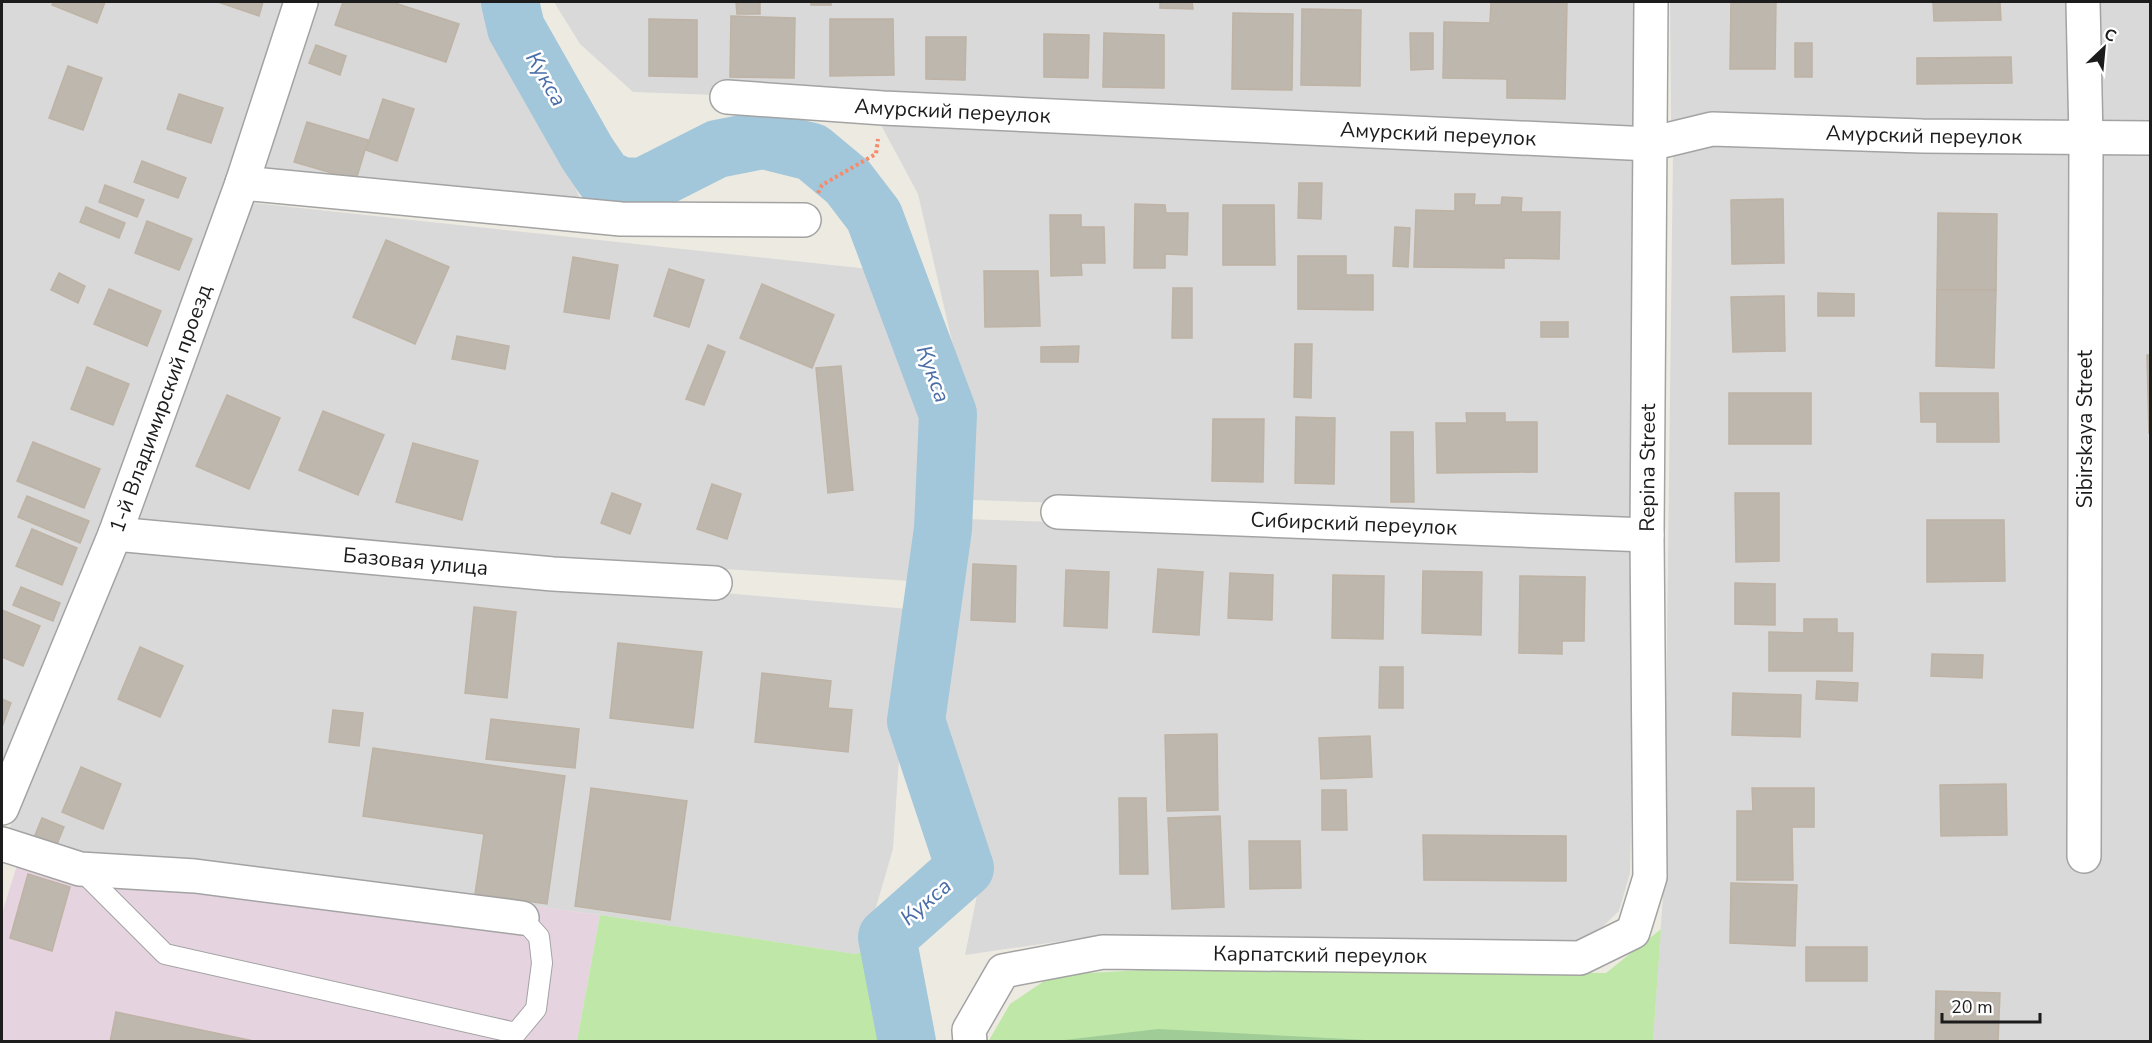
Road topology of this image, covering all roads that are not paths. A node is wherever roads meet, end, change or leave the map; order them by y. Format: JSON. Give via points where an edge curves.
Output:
{"nodes":[{"id":1,"x":301,"y":2,"type":"edge"},
{"id":2,"x":1651,"y":2,"type":"edge"},
{"id":3,"x":2083,"y":2,"type":"edge"},
{"id":4,"x":727,"y":97,"type":"dead end"},
{"id":5,"x":2151,"y":138,"type":"edge"},
{"id":6,"x":2086,"y":139,"type":"junction"},
{"id":7,"x":1650,"y":144,"type":"junction"},
{"id":8,"x":242,"y":183,"type":"junction"},
{"id":9,"x":804,"y":220,"type":"dead end"},
{"id":10,"x":1058,"y":512,"type":"dead end"},
{"id":11,"x":115,"y":534,"type":"junction"},
{"id":12,"x":1647,"y":535,"type":"junction"},
{"id":13,"x":715,"y":583,"type":"dead end"},
{"id":14,"x":2,"y":808,"type":"edge"},
{"id":15,"x":2,"y":844,"type":"edge"},
{"id":16,"x":2084,"y":856,"type":"dead end"},
{"id":17,"x":80,"y":868,"type":"junction"},
{"id":18,"x":522,"y":918,"type":"joint"},
{"id":19,"x":1633,"y":932,"type":"joint"},
{"id":20,"x":970,"y":1041,"type":"edge"}],
"edges":[{"from":1,"to":8,"type":"street","name":"1-й Владимирский проезд"},
{"from":2,"to":7,"type":"street","name":"Repina Street"},
{"from":3,"to":6,"type":"street","name":"Sibirskaya Street"},
{"from":4,"to":7,"type":"street","name":"Амурский переулок","via":[[883,108]]},
{"from":5,"to":6,"type":"street","name":"Амурский переулок"},
{"from":6,"to":7,"type":"street","name":"Амурский переулок","via":[[1713,129]]},
{"from":6,"to":16,"type":"street","name":"Sibirskaya Street"},
{"from":7,"to":12,"type":"street","name":"Repina Street"},
{"from":8,"to":9,"type":"street","via":[[621,219]]},
{"from":8,"to":11,"type":"street","name":"1-й Владимирский проезд"},
{"from":10,"to":12,"type":"street","name":"Сибирский переулок"},
{"from":11,"to":13,"type":"street","name":"Базовая улица","via":[[553,574]]},
{"from":11,"to":14,"type":"street","name":"1-й Владимирский проезд"},
{"from":12,"to":19,"type":"street","name":"Repina Street","via":[[1650,877]]},
{"from":15,"to":17,"type":"street"},
{"from":17,"to":18,"type":"street","via":[[195,876]]},
{"from":17,"to":18,"type":"lane","via":[[165,954],[516,1033],[536,1009],[542,963],[539,937]]},
{"from":19,"to":20,"type":"street","name":"Карпатский переулок","via":[[1580,958],[1103,952],[1003,971],[969,1030]]}]}
